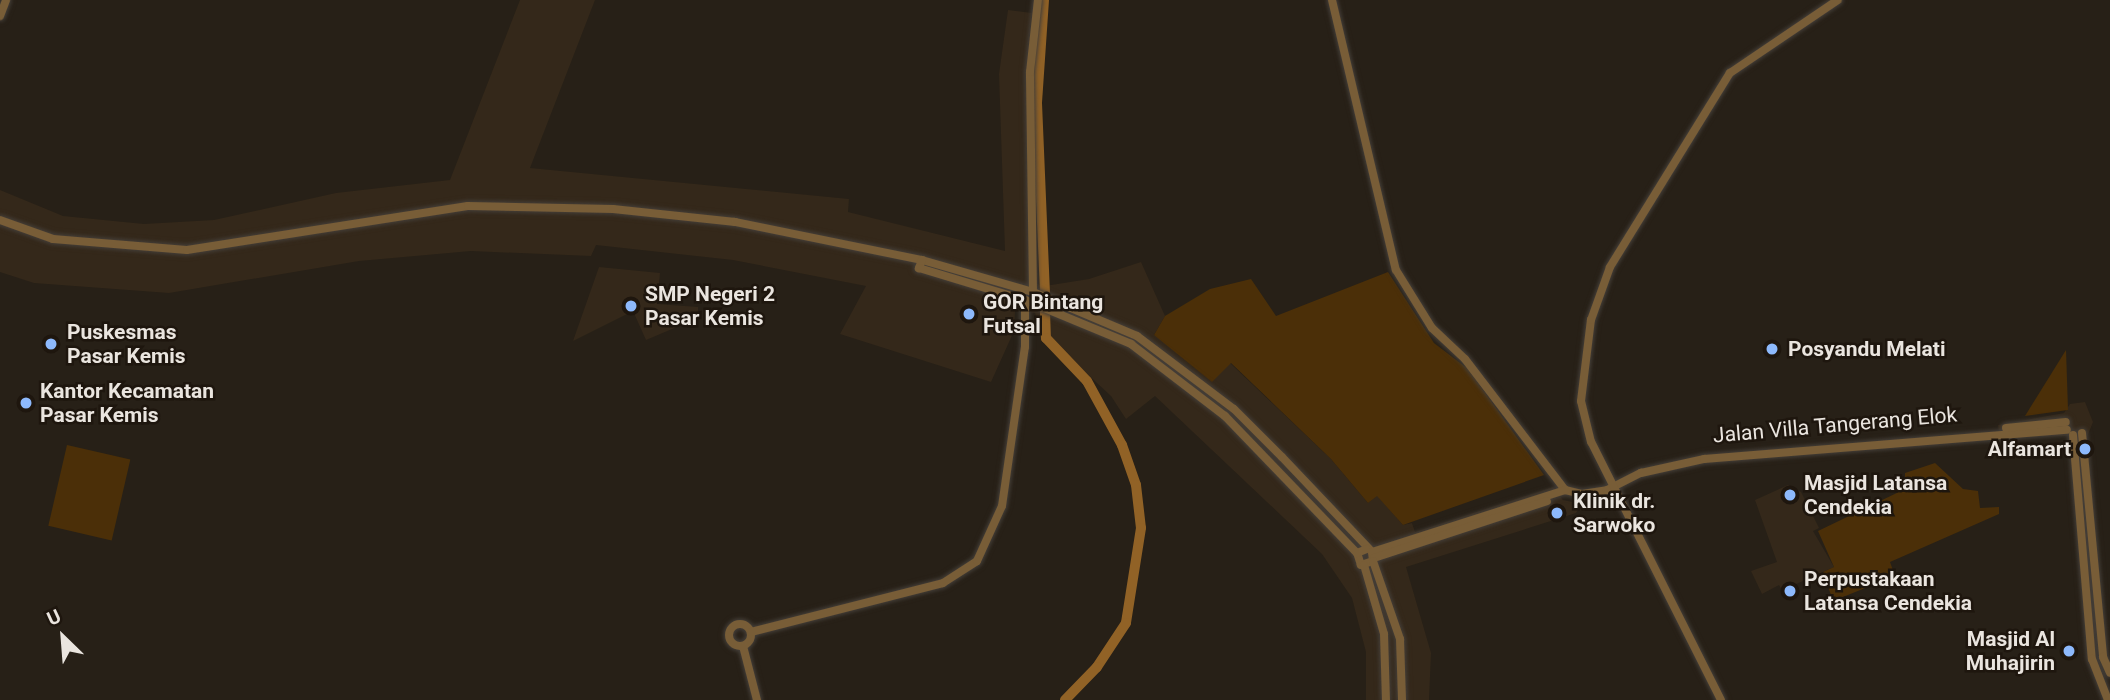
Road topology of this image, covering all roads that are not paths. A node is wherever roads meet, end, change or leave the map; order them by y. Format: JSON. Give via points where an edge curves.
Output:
{"nodes":[{"id":1,"x":6,"y":0,"type":"edge"},
{"id":2,"x":1038,"y":0,"type":"edge"},
{"id":3,"x":1332,"y":0,"type":"edge"},
{"id":4,"x":1838,"y":0,"type":"edge"},
{"id":5,"x":0,"y":16,"type":"edge"},
{"id":6,"x":0,"y":220,"type":"edge"},
{"id":7,"x":921,"y":264,"type":"junction"},
{"id":8,"x":1033,"y":292,"type":"junction"},
{"id":9,"x":1025,"y":300,"type":"junction"},
{"id":10,"x":1137,"y":336,"type":"junction"},
{"id":11,"x":1131,"y":344,"type":"junction"},
{"id":12,"x":2072,"y":430,"type":"junction"},
{"id":13,"x":1278,"y":460,"type":"junction"},
{"id":14,"x":1611,"y":487,"type":"junction"},
{"id":15,"x":1565,"y":490,"type":"junction"},
{"id":16,"x":2092,"y":551,"type":"junction"},
{"id":17,"x":2082,"y":552,"type":"junction"},
{"id":18,"x":1357,"y":554,"type":"junction"},
{"id":19,"x":1370,"y":557,"type":"junction"},
{"id":20,"x":751,"y":632,"type":"junction"},
{"id":21,"x":743,"y":646,"type":"junction"},
{"id":22,"x":2103,"y":657,"type":"junction"},
{"id":23,"x":2092,"y":659,"type":"junction"},
{"id":24,"x":2110,"y":673,"type":"edge"},
{"id":25,"x":757,"y":700,"type":"edge"},
{"id":26,"x":1386,"y":700,"type":"edge"},
{"id":27,"x":1402,"y":700,"type":"edge"},
{"id":28,"x":1721,"y":700,"type":"edge"},
{"id":29,"x":2108,"y":700,"type":"edge"}],
"edges":[{"from":1,"to":5,"type":"street"},
{"from":2,"to":8,"type":"street","via":[[1030,72]]},
{"from":3,"to":15,"type":"street","via":[[1395,270],[1432,328],[1465,359]]},
{"from":4,"to":14,"type":"street","via":[[1730,73],[1603,282],[1593,309],[1581,401],[1591,442]]},
{"from":6,"to":7,"type":"street","via":[[53,239],[187,250],[468,206],[586,208],[735,222]]},
{"from":7,"to":8,"type":"street"},
{"from":7,"to":9,"type":"street"},
{"from":8,"to":10,"type":"street"},
{"from":9,"to":11,"type":"street"},
{"from":9,"to":20,"type":"street","via":[[1025,346],[1002,506],[977,561],[943,583]]},
{"from":10,"to":11,"type":"street"},
{"from":10,"to":13,"type":"street","via":[[1234,409]]},
{"from":11,"to":13,"type":"street","via":[[1182,379]]},
{"from":12,"to":14,"type":"street","name":"Jalan Villa Tangerang Elok","via":[[1746,453],[1639,472]]},
{"from":12,"to":16,"type":"street"},
{"from":12,"to":17,"type":"street"},
{"from":13,"to":18,"type":"street"},
{"from":13,"to":19,"type":"street"},
{"from":14,"to":15,"type":"street","via":[[1582,494]]},
{"from":14,"to":28,"type":"street"},
{"from":15,"to":19,"type":"street"},
{"from":16,"to":17,"type":"street"},
{"from":16,"to":22,"type":"street"},
{"from":17,"to":23,"type":"street"},
{"from":18,"to":19,"type":"street"},
{"from":18,"to":19,"type":"street"},
{"from":19,"to":26,"type":"street","via":[[1384,634]]},
{"from":19,"to":27,"type":"street","via":[[1400,639]]},
{"from":20,"to":21,"type":"street"},
{"from":20,"to":21,"type":"street","via":[[740,623],[730,629],[730,641]]},
{"from":21,"to":25,"type":"street"},
{"from":22,"to":23,"type":"street"},
{"from":22,"to":24,"type":"street"},
{"from":23,"to":29,"type":"street"}]}
